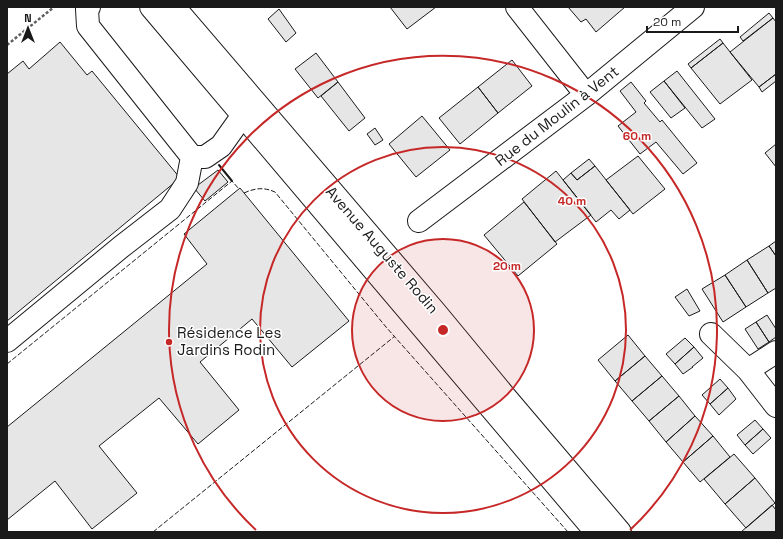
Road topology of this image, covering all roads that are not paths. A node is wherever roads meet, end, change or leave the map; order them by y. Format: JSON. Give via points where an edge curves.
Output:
{"nodes":[{"id":1,"x":89,"y":7,"type":"edge"},
{"id":2,"x":150,"y":7,"type":"edge"},
{"id":3,"x":174,"y":7,"type":"edge"},
{"id":4,"x":517,"y":7,"type":"edge"},
{"id":5,"x":693,"y":7,"type":"edge"},
{"id":6,"x":586,"y":95,"type":"junction"},
{"id":7,"x":242,"y":115,"type":"junction"},
{"id":8,"x":192,"y":157,"type":"junction"},
{"id":9,"x":419,"y":221,"type":"dead end"},
{"id":10,"x":711,"y":334,"type":"dead end"},
{"id":11,"x":7,"y":341,"type":"edge"},
{"id":12,"x":776,"y":352,"type":"edge"},
{"id":13,"x":748,"y":370,"type":"junction"},
{"id":14,"x":776,"y":406,"type":"edge"},
{"id":15,"x":596,"y":532,"type":"edge"},
{"id":16,"x":620,"y":532,"type":"edge"}],
"edges":[{"from":1,"to":8,"type":"street","via":[[88,26]]},
{"from":2,"to":7,"type":"street","name":"Avenue Auguste Rodin"},
{"from":3,"to":16,"type":"street","name":"Avenue Auguste Rodin"},
{"from":4,"to":6,"type":"street"},
{"from":5,"to":6,"type":"street","name":"Rue du Moulin à Vent"},
{"from":6,"to":9,"type":"street","name":"Rue du Moulin à Vent"},
{"from":7,"to":8,"type":"street","via":[[221,146],[205,157]]},
{"from":7,"to":15,"type":"street","name":"Avenue Auguste Rodin"},
{"from":8,"to":11,"type":"street","via":[[187,183],[170,209]]},
{"from":10,"to":13,"type":"street"},
{"from":12,"to":13,"type":"street"},
{"from":13,"to":14,"type":"street"}]}
